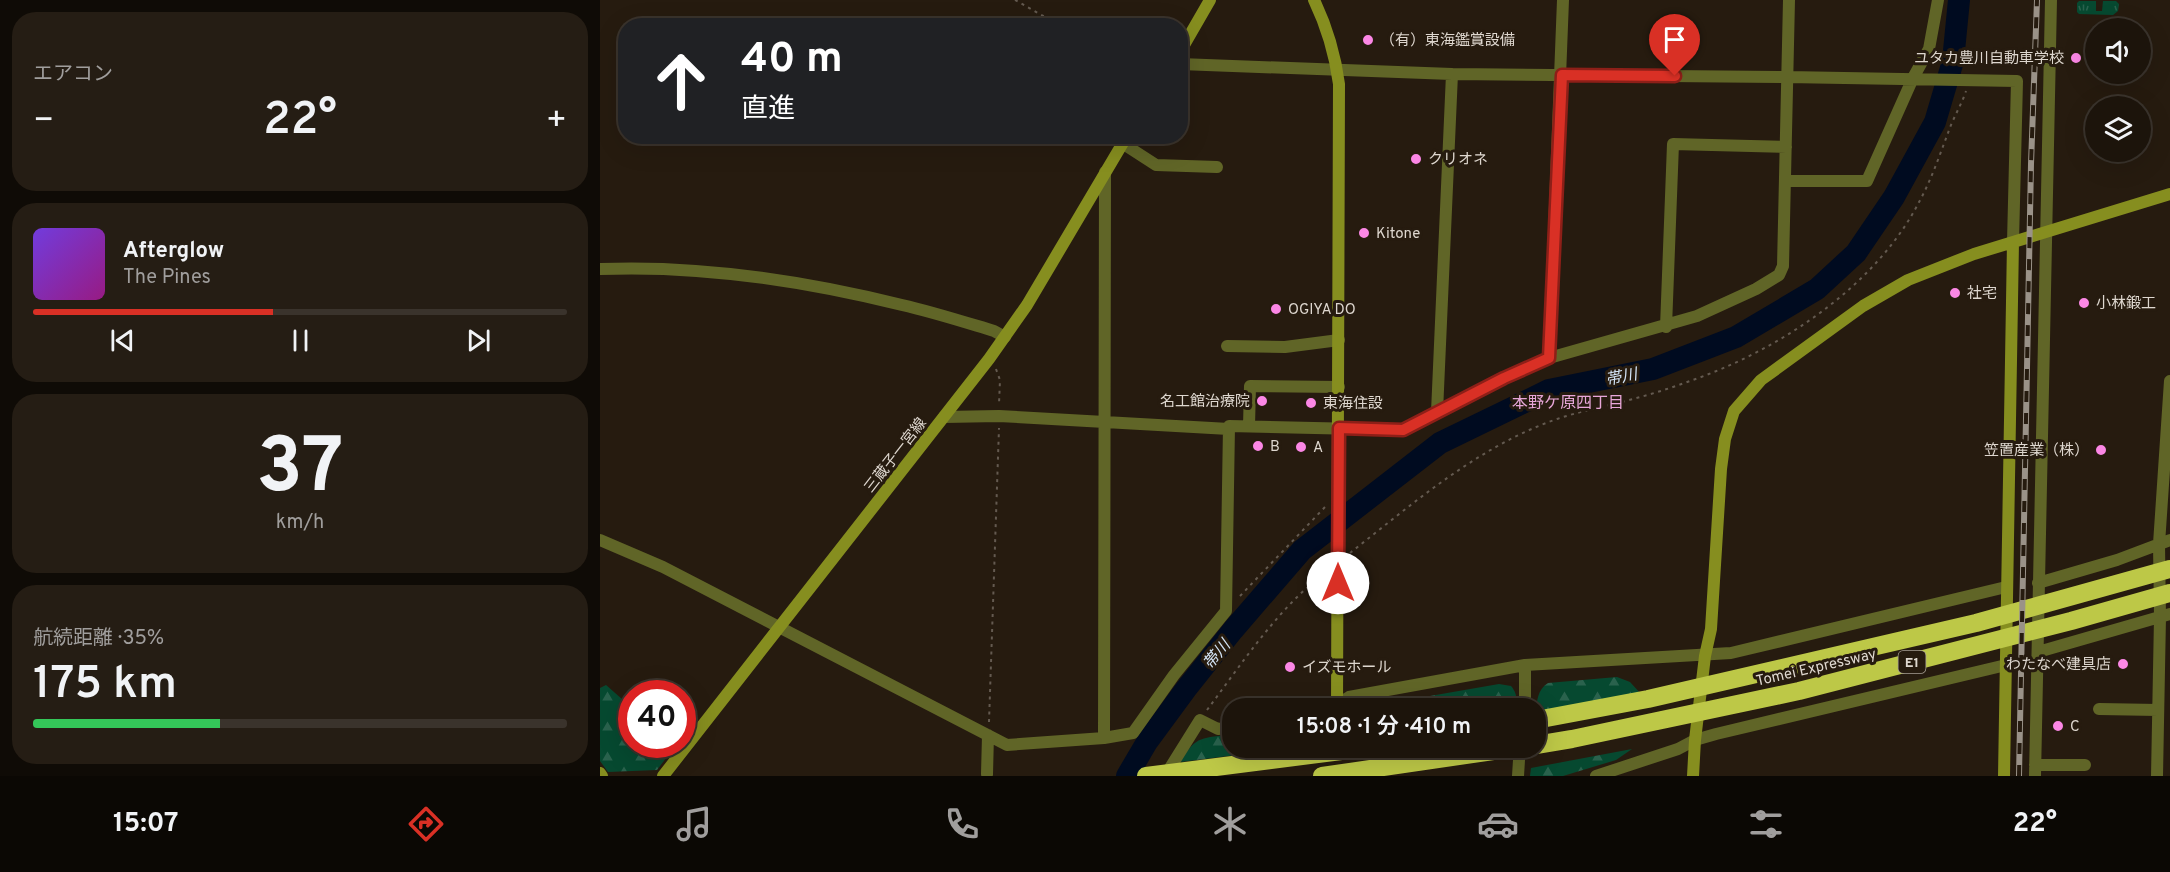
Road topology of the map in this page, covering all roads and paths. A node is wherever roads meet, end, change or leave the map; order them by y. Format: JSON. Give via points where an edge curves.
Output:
{"nodes":[{"id":1,"x":1016,"y":0,"type":"edge"},
{"id":2,"x":1314,"y":0,"type":"edge"},
{"id":3,"x":1563,"y":0,"type":"edge"},
{"id":4,"x":1789,"y":0,"type":"edge"},
{"id":5,"x":1938,"y":0,"type":"edge"},
{"id":6,"x":2051,"y":0,"type":"edge"},
{"id":7,"x":1208,"y":2,"type":"edge"},
{"id":8,"x":1047,"y":18,"type":"edge"},
{"id":9,"x":1188,"y":38,"type":"edge"},
{"id":10,"x":1188,"y":64,"type":"edge"},
{"id":11,"x":1337,"y":70,"type":"junction"},
{"id":12,"x":1452,"y":74,"type":"junction"},
{"id":13,"x":1562,"y":75,"type":"junction"},
{"id":14,"x":1788,"y":77,"type":"junction"},
{"id":15,"x":1913,"y":78,"type":"junction"},
{"id":16,"x":1965,"y":80,"type":"junction"},
{"id":17,"x":1122,"y":144,"type":"edge"},
{"id":18,"x":1130,"y":144,"type":"edge"},
{"id":19,"x":1786,"y":147,"type":"junction"},
{"id":20,"x":1218,"y":167,"type":"dead end"},
{"id":21,"x":1105,"y":172,"type":"junction"},
{"id":22,"x":1785,"y":181,"type":"junction"},
{"id":23,"x":2170,"y":194,"type":"edge"},
{"id":24,"x":2047,"y":232,"type":"junction"},
{"id":25,"x":2013,"y":242,"type":"junction"},
{"id":26,"x":600,"y":269,"type":"edge"},
{"id":27,"x":1666,"y":327,"type":"junction"},
{"id":28,"x":1005,"y":337,"type":"junction"},
{"id":29,"x":1340,"y":340,"type":"junction"},
{"id":30,"x":1227,"y":346,"type":"dead end"},
{"id":31,"x":1549,"y":358,"type":"junction"},
{"id":32,"x":989,"y":359,"type":"junction"},
{"id":33,"x":2170,"y":381,"type":"edge"},
{"id":34,"x":1339,"y":387,"type":"junction"},
{"id":35,"x":1437,"y":412,"type":"junction"},
{"id":36,"x":999,"y":416,"type":"junction"},
{"id":37,"x":944,"y":417,"type":"junction"},
{"id":38,"x":1106,"y":423,"type":"junction"},
{"id":39,"x":1249,"y":426,"type":"junction"},
{"id":40,"x":1339,"y":428,"type":"junction"},
{"id":41,"x":1229,"y":429,"type":"junction"},
{"id":42,"x":1338,"y":499,"type":"junction"},
{"id":43,"x":600,"y":540,"type":"edge"},
{"id":44,"x":2164,"y":542,"type":"edge"},
{"id":45,"x":1338,"y":559,"type":"junction"},
{"id":46,"x":2170,"y":560,"type":"edge"},
{"id":47,"x":2170,"y":569,"type":"edge"},
{"id":48,"x":2038,"y":583,"type":"junction"},
{"id":49,"x":2006,"y":587,"type":"junction"},
{"id":50,"x":2170,"y":593,"type":"edge"},
{"id":51,"x":2067,"y":599,"type":"junction"},
{"id":52,"x":1226,"y":611,"type":"junction"},
{"id":53,"x":2165,"y":615,"type":"edge"},
{"id":54,"x":780,"y":627,"type":"junction"},
{"id":55,"x":2038,"y":651,"type":"junction"},
{"id":56,"x":1706,"y":656,"type":"junction"},
{"id":57,"x":1525,"y":665,"type":"junction"},
{"id":58,"x":2006,"y":665,"type":"junction"},
{"id":59,"x":2164,"y":695,"type":"edge"},
{"id":60,"x":1335,"y":698,"type":"edge"},
{"id":61,"x":1348,"y":698,"type":"edge"},
{"id":62,"x":1525,"y":698,"type":"edge"},
{"id":63,"x":2099,"y":709,"type":"dead end"},
{"id":64,"x":2158,"y":710,"type":"junction"},
{"id":65,"x":1546,"y":718,"type":"edge"},
{"id":66,"x":1200,"y":720,"type":"junction"},
{"id":67,"x":1222,"y":728,"type":"edge"},
{"id":68,"x":988,"y":735,"type":"junction"},
{"id":69,"x":1104,"y":738,"type":"junction"},
{"id":70,"x":1695,"y":740,"type":"junction"},
{"id":71,"x":1546,"y":743,"type":"edge"},
{"id":72,"x":1292,"y":758,"type":"edge"},
{"id":73,"x":1477,"y":758,"type":"edge"},
{"id":74,"x":1520,"y":758,"type":"edge"},
{"id":75,"x":2085,"y":765,"type":"dead end"},
{"id":76,"x":2035,"y":770,"type":"edge"},
{"id":77,"x":987,"y":774,"type":"dead end"},
{"id":78,"x":1168,"y":775,"type":"edge"},
{"id":79,"x":663,"y":776,"type":"edge"},
{"id":80,"x":1146,"y":776,"type":"edge"},
{"id":81,"x":1322,"y":776,"type":"edge"},
{"id":82,"x":1518,"y":776,"type":"edge"},
{"id":83,"x":1596,"y":776,"type":"edge"},
{"id":84,"x":1693,"y":776,"type":"edge"},
{"id":85,"x":2004,"y":776,"type":"edge"},
{"id":86,"x":2157,"y":776,"type":"edge"}],
"edges":[{"from":1,"to":8,"type":"path"},
{"from":2,"to":11,"type":"street","via":[[1328,32]]},
{"from":3,"to":13,"type":"street"},
{"from":4,"to":14,"type":"street"},
{"from":5,"to":15,"type":"street","via":[[1929,48]]},
{"from":6,"to":24,"type":"street"},
{"from":7,"to":9,"type":"street"},
{"from":10,"to":11,"type":"street"},
{"from":11,"to":12,"type":"street"},
{"from":11,"to":29,"type":"street"},
{"from":12,"to":13,"type":"street"},
{"from":12,"to":35,"type":"street"},
{"from":13,"to":14,"type":"street"},
{"from":13,"to":31,"type":"street"},
{"from":14,"to":15,"type":"street"},
{"from":14,"to":19,"type":"street"},
{"from":15,"to":16,"type":"street"},
{"from":15,"to":22,"type":"street","via":[[1867,181]]},
{"from":16,"to":25,"type":"street","via":[[2018,81]]},
{"from":16,"to":45,"type":"path","via":[[1965,94],[1918,205],[1880,258],[1834,301],[1770,345],[1724,369],[1545,423],[1491,450]]},
{"from":17,"to":21,"type":"street","name":"三蔵子一宮線"},
{"from":18,"to":20,"type":"street","via":[[1156,165]]},
{"from":19,"to":22,"type":"street"},
{"from":19,"to":27,"type":"street","via":[[1673,144]]},
{"from":21,"to":28,"type":"street","name":"三蔵子一宮線"},
{"from":21,"to":38,"type":"street"},
{"from":22,"to":27,"type":"street","via":[[1783,266],[1779,275],[1756,289]]},
{"from":23,"to":24,"type":"street"},
{"from":24,"to":25,"type":"street"},
{"from":24,"to":48,"type":"street"},
{"from":25,"to":49,"type":"street"},
{"from":25,"to":56,"type":"street","via":[[1950,262],[1884,292],[1761,380],[1734,411],[1721,469]]},
{"from":26,"to":28,"type":"street","via":[[710,272],[794,283],[903,305]]},
{"from":27,"to":31,"type":"street"},
{"from":28,"to":32,"type":"street","name":"三蔵子一宮線"},
{"from":29,"to":30,"type":"street","via":[[1285,347]]},
{"from":29,"to":34,"type":"street"},
{"from":31,"to":35,"type":"street"},
{"from":32,"to":36,"type":"path","via":[[1000,380]]},
{"from":32,"to":37,"type":"street","name":"三蔵子一宮線"},
{"from":33,"to":44,"type":"street"},
{"from":34,"to":39,"type":"street","via":[[1250,386]]},
{"from":34,"to":40,"type":"street"},
{"from":35,"to":40,"type":"street","via":[[1403,430]]},
{"from":36,"to":37,"type":"street"},
{"from":36,"to":38,"type":"street"},
{"from":36,"to":68,"type":"path"},
{"from":37,"to":54,"type":"street","name":"三蔵子一宮線"},
{"from":38,"to":41,"type":"street"},
{"from":38,"to":69,"type":"street"},
{"from":39,"to":40,"type":"street"},
{"from":39,"to":41,"type":"street"},
{"from":40,"to":42,"type":"street"},
{"from":41,"to":52,"type":"street"},
{"from":42,"to":45,"type":"street"},
{"from":42,"to":52,"type":"path","via":[[1268,564]]},
{"from":43,"to":54,"type":"street","via":[[663,567]]},
{"from":44,"to":48,"type":"street"},
{"from":44,"to":53,"type":"street"},
{"from":45,"to":60,"type":"street"},
{"from":45,"to":66,"type":"path","via":[[1298,595]]},
{"from":46,"to":51,"type":"highway"},
{"from":47,"to":51,"type":"highway","name":"Tomei Expressway","number":"E1"},
{"from":48,"to":55,"type":"street"},
{"from":49,"to":56,"type":"street"},
{"from":49,"to":58,"type":"street"},
{"from":50,"to":71,"type":"highway","name":"Tomei Expressway","number":"E1","via":[[1799,691]]},
{"from":51,"to":65,"type":"highway","name":"Tomei Expressway","number":"E1","via":[[1648,699]]},
{"from":52,"to":69,"type":"street","via":[[1133,733]]},
{"from":53,"to":55,"type":"street"},
{"from":53,"to":59,"type":"street"},
{"from":54,"to":68,"type":"street"},
{"from":54,"to":79,"type":"street","name":"三蔵子一宮線"},
{"from":55,"to":76,"type":"street"},
{"from":56,"to":57,"type":"street"},
{"from":56,"to":70,"type":"street"},
{"from":57,"to":61,"type":"street"},
{"from":57,"to":62,"type":"street"},
{"from":58,"to":70,"type":"street"},
{"from":58,"to":85,"type":"street"},
{"from":59,"to":64,"type":"street"},
{"from":63,"to":64,"type":"street"},
{"from":64,"to":86,"type":"street"},
{"from":66,"to":67,"type":"street"},
{"from":66,"to":78,"type":"street"},
{"from":68,"to":69,"type":"street","via":[[1007,745]]},
{"from":68,"to":77,"type":"street"},
{"from":70,"to":83,"type":"street"},
{"from":70,"to":84,"type":"street"},
{"from":72,"to":78,"type":"highway"},
{"from":73,"to":81,"type":"highway"},
{"from":74,"to":82,"type":"street"},
{"from":75,"to":76,"type":"street"},
{"from":78,"to":80,"type":"highway"}]}
